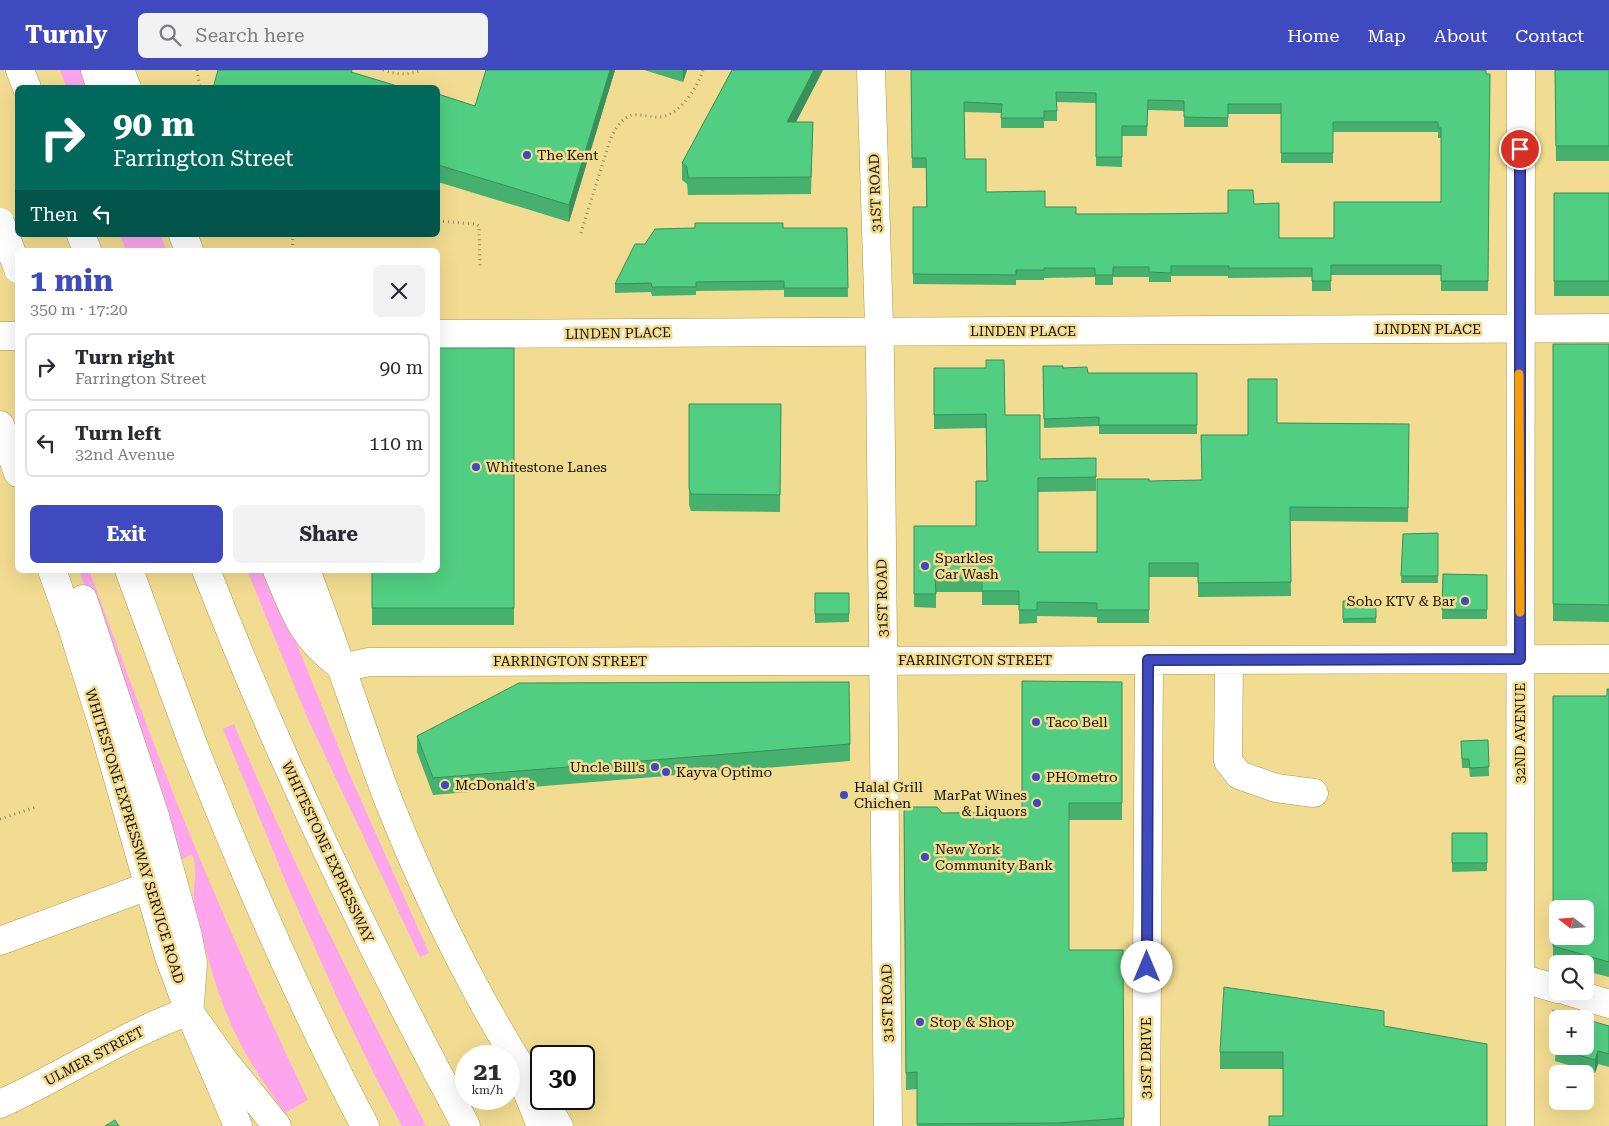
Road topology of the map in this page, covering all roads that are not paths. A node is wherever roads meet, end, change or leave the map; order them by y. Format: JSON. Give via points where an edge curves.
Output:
{"nodes":[{"id":1,"x":20,"y":70,"type":"edge"},
{"id":2,"x":95,"y":70,"type":"edge"},
{"id":3,"x":120,"y":70,"type":"edge"},
{"id":4,"x":871,"y":70,"type":"edge"},
{"id":5,"x":1521,"y":70,"type":"edge"},
{"id":6,"x":26,"y":85,"type":"edge"},
{"id":7,"x":100,"y":85,"type":"edge"},
{"id":8,"x":126,"y":85,"type":"edge"},
{"id":9,"x":0,"y":222,"type":"edge"},
{"id":10,"x":15,"y":230,"type":"edge"},
{"id":11,"x":0,"y":235,"type":"edge"},
{"id":12,"x":15,"y":261,"type":"edge"},
{"id":13,"x":1609,"y":328,"type":"edge"},
{"id":14,"x":1519,"y":329,"type":"junction"},
{"id":15,"x":879,"y":331,"type":"junction"},
{"id":16,"x":440,"y":334,"type":"edge"},
{"id":17,"x":0,"y":336,"type":"edge"},
{"id":18,"x":15,"y":336,"type":"edge"},
{"id":19,"x":0,"y":425,"type":"edge"},
{"id":20,"x":10,"y":468,"type":"edge"},
{"id":21,"x":53,"y":573,"type":"edge"},
{"id":22,"x":73,"y":573,"type":"edge"},
{"id":23,"x":130,"y":573,"type":"edge"},
{"id":24,"x":207,"y":573,"type":"edge"},
{"id":25,"x":278,"y":573,"type":"edge"},
{"id":26,"x":307,"y":573,"type":"edge"},
{"id":27,"x":1520,"y":659,"type":"junction"},
{"id":28,"x":1609,"y":659,"type":"edge"},
{"id":29,"x":1148,"y":660,"type":"junction"},
{"id":30,"x":1229,"y":660,"type":"junction"},
{"id":31,"x":883,"y":661,"type":"junction"},
{"id":32,"x":342,"y":668,"type":"junction"},
{"id":33,"x":1314,"y":793,"type":"dead end"},
{"id":34,"x":148,"y":886,"type":"junction"},
{"id":35,"x":0,"y":941,"type":"edge"},
{"id":36,"x":1520,"y":978,"type":"junction"},
{"id":37,"x":1549,"y":986,"type":"edge"},
{"id":38,"x":1594,"y":999,"type":"edge"},
{"id":39,"x":1609,"y":1004,"type":"edge"},
{"id":40,"x":190,"y":1011,"type":"junction"},
{"id":41,"x":507,"y":1045,"type":"edge"},
{"id":42,"x":520,"y":1067,"type":"edge"},
{"id":43,"x":520,"y":1074,"type":"edge"},
{"id":44,"x":0,"y":1104,"type":"edge"},
{"id":45,"x":238,"y":1126,"type":"edge"},
{"id":46,"x":277,"y":1126,"type":"edge"},
{"id":47,"x":365,"y":1126,"type":"edge"},
{"id":48,"x":466,"y":1126,"type":"edge"},
{"id":49,"x":540,"y":1126,"type":"edge"},
{"id":50,"x":559,"y":1126,"type":"edge"},
{"id":51,"x":888,"y":1126,"type":"edge"},
{"id":52,"x":1146,"y":1126,"type":"edge"},
{"id":53,"x":1520,"y":1126,"type":"edge"}],
"edges":[{"from":1,"to":6,"type":"main road"},
{"from":2,"to":7,"type":"main road"},
{"from":3,"to":8,"type":"main road"},
{"from":4,"to":15,"type":"main road","name":"31ST ROAD"},
{"from":5,"to":14,"type":"main road","name":"32ND AVENUE"},
{"from":9,"to":12,"type":"main road","bridge":true},
{"from":10,"to":11,"type":"main road"},
{"from":13,"to":14,"type":"main road","name":"LINDEN PLACE"},
{"from":14,"to":15,"type":"main road","name":"LINDEN PLACE"},
{"from":14,"to":27,"type":"main road","name":"32ND AVENUE"},
{"from":15,"to":16,"type":"main road","name":"LINDEN PLACE"},
{"from":15,"to":31,"type":"main road","name":"31ST ROAD"},
{"from":17,"to":18,"type":"main road"},
{"from":19,"to":20,"type":"main road"},
{"from":21,"to":34,"type":"main road","name":"WHITESTONE EXPRESSWAY SERVICE ROAD","via":[[103,726]]},
{"from":22,"to":40,"type":"main road","via":[[155,816],[188,936],[193,963]]},
{"from":23,"to":47,"type":"main road","via":[[226,826],[308,1013]]},
{"from":24,"to":48,"type":"main road","name":"WHITESTONE EXPRESSWAY","via":[[285,759],[339,876]]},
{"from":25,"to":32,"type":"main road","via":[[301,626],[316,645]]},
{"from":26,"to":32,"type":"main road"},
{"from":27,"to":28,"type":"main road","name":"FARRINGTON STREET"},
{"from":27,"to":30,"type":"main road","name":"FARRINGTON STREET"},
{"from":27,"to":36,"type":"main road","name":"32ND AVENUE"},
{"from":29,"to":30,"type":"main road","name":"FARRINGTON STREET"},
{"from":29,"to":31,"type":"main road","name":"FARRINGTON STREET"},
{"from":29,"to":52,"type":"main road","name":"31ST DRIVE"},
{"from":30,"to":33,"type":"main road","via":[[1228,761],[1239,775],[1276,788]]},
{"from":31,"to":32,"type":"main road","name":"FARRINGTON STREET","via":[[369,662]]},
{"from":31,"to":51,"type":"main road","name":"31ST ROAD"},
{"from":32,"to":41,"type":"main road","via":[[378,774],[416,866]]},
{"from":34,"to":35,"type":"main road"},
{"from":34,"to":40,"type":"main road","name":"WHITESTONE EXPRESSWAY SERVICE ROAD","via":[[169,957]]},
{"from":36,"to":37,"type":"main road"},
{"from":36,"to":53,"type":"main road","name":"32ND AVENUE"},
{"from":38,"to":39,"type":"main road"},
{"from":40,"to":44,"type":"main road","name":"ULMER STREET","via":[[147,1028]]},
{"from":40,"to":45,"type":"main road","name":"WHITESTONE EXPRESSWAY SERVICE ROAD"},
{"from":40,"to":46,"type":"main road","via":[[225,1062]]},
{"from":42,"to":50,"type":"main road"},
{"from":43,"to":49,"type":"main road"}]}
